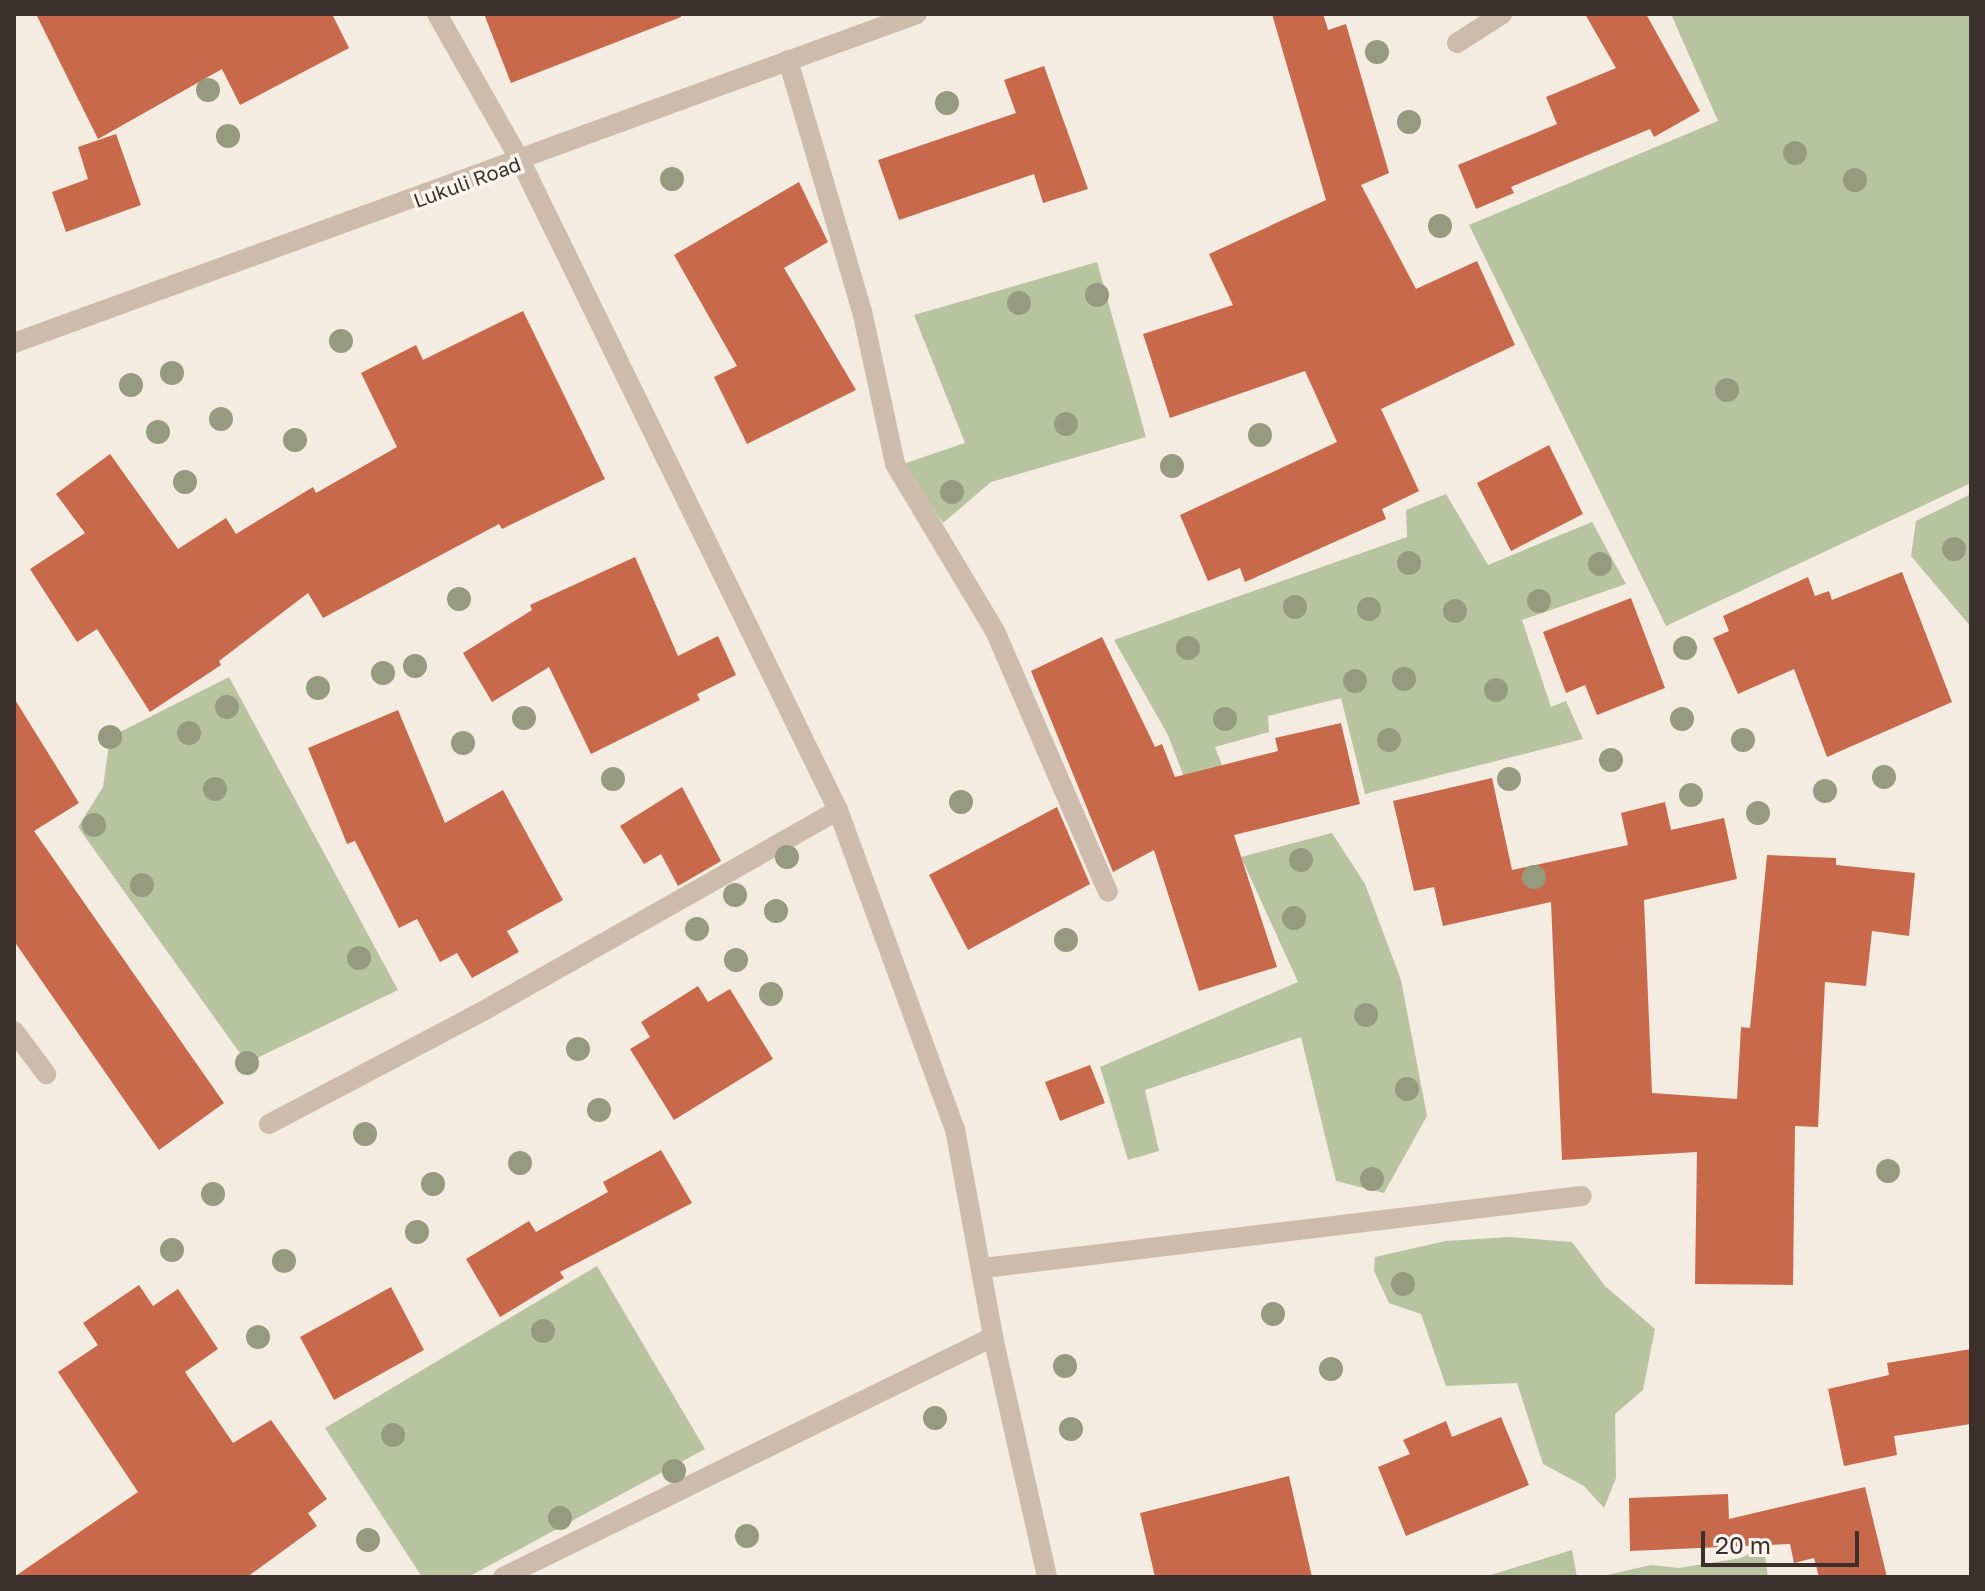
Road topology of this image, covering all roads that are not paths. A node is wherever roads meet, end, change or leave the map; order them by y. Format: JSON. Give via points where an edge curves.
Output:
{"nodes":[{"id":1,"x":437,"y":14,"type":"edge"},
{"id":2,"x":917,"y":14,"type":"edge"},
{"id":3,"x":1502,"y":14,"type":"edge"},
{"id":4,"x":1457,"y":43,"type":"dead end"},
{"id":5,"x":788,"y":60,"type":"junction"},
{"id":6,"x":521,"y":162,"type":"junction"},
{"id":7,"x":14,"y":343,"type":"edge"},
{"id":8,"x":838,"y":810,"type":"junction"},
{"id":9,"x":1108,"y":892,"type":"dead end"},
{"id":10,"x":14,"y":1031,"type":"edge"},
{"id":11,"x":46,"y":1074,"type":"dead end"},
{"id":12,"x":269,"y":1124,"type":"dead end"},
{"id":13,"x":1582,"y":1196,"type":"dead end"},
{"id":14,"x":984,"y":1268,"type":"junction"},
{"id":15,"x":993,"y":1337,"type":"junction"},
{"id":16,"x":503,"y":1577,"type":"edge"},
{"id":17,"x":1047,"y":1577,"type":"edge"}],
"edges":[{"from":1,"to":6,"type":"street"},
{"from":2,"to":5,"type":"street","name":"Lukuli Road"},
{"from":3,"to":4,"type":"street"},
{"from":5,"to":6,"type":"street","name":"Lukuli Road"},
{"from":5,"to":9,"type":"street","via":[[862,311],[895,464],[995,631]]},
{"from":6,"to":7,"type":"street","name":"Lukuli Road"},
{"from":6,"to":8,"type":"street"},
{"from":8,"to":12,"type":"street","via":[[485,1010]]},
{"from":8,"to":14,"type":"street","via":[[955,1129]]},
{"from":10,"to":11,"type":"street"},
{"from":13,"to":14,"type":"street"},
{"from":14,"to":15,"type":"street"},
{"from":15,"to":16,"type":"street"},
{"from":15,"to":17,"type":"street"}]}
